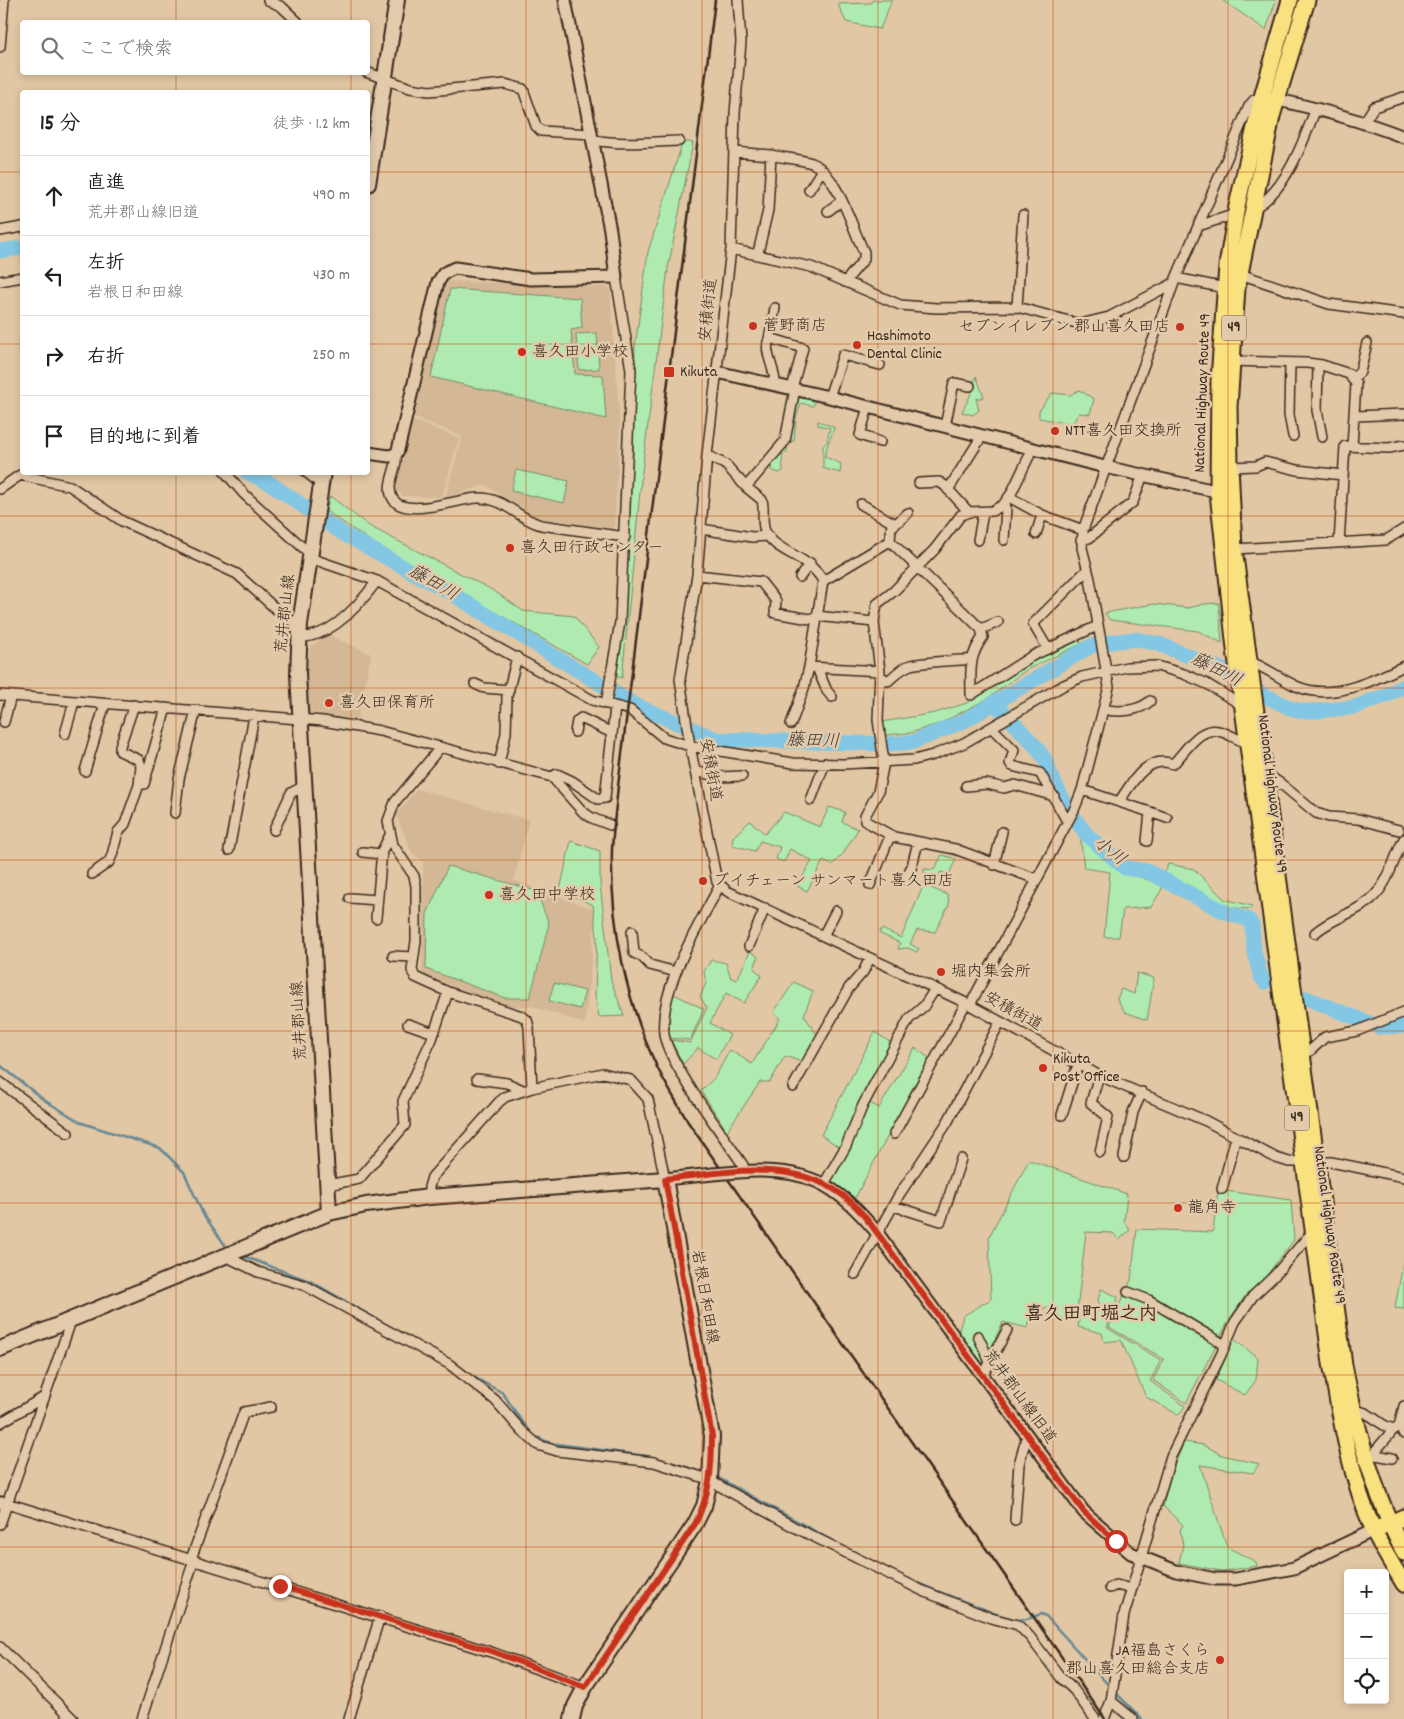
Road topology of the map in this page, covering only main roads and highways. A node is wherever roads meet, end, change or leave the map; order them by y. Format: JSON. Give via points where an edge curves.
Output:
{"nodes":[{"id":1,"x":397,"y":0,"type":"edge"},
{"id":2,"x":1290,"y":0,"type":"edge"},
{"id":3,"x":1307,"y":0,"type":"edge"},
{"id":4,"x":1269,"y":98,"type":"junction"},
{"id":5,"x":370,"y":171,"type":"edge"},
{"id":6,"x":1226,"y":360,"type":"junction"},
{"id":7,"x":321,"y":483,"type":"edge"},
{"id":8,"x":1224,"y":493,"type":"junction"},
{"id":9,"x":1244,"y":661,"type":"junction"},
{"id":10,"x":1247,"y":705,"type":"junction"},
{"id":11,"x":1309,"y":1162,"type":"junction"},
{"id":12,"x":329,"y":1213,"type":"junction"},
{"id":13,"x":0,"y":1349,"type":"edge"},
{"id":14,"x":1404,"y":1517,"type":"edge"},
{"id":15,"x":1389,"y":1523,"type":"junction"},
{"id":16,"x":1374,"y":1530,"type":"junction"},
{"id":17,"x":1404,"y":1552,"type":"edge"},
{"id":18,"x":1404,"y":1584,"type":"edge"},
{"id":19,"x":572,"y":1719,"type":"edge"}],
"edges":[{"from":1,"to":5,"type":"main road"},
{"from":2,"to":4,"type":"main road","name":"National Highway Route 49","number":"49"},
{"from":3,"to":4,"type":"main road","name":"National Highway Route 49","number":"49"},
{"from":4,"to":6,"type":"main road","name":"National Highway Route 49","number":"49"},
{"from":4,"to":6,"type":"main road","name":"National Highway Route 49","number":"49","via":[[1236,214],[1225,288]]},
{"from":6,"to":8,"type":"main road","name":"National Highway Route 49","number":"49"},
{"from":6,"to":8,"type":"main road","name":"National Highway Route 49","number":"49","via":[[1230,467]]},
{"from":7,"to":12,"type":"main road","name":"荒井郡山線","via":[[300,630],[300,720]]},
{"from":8,"to":9,"type":"main road","name":"National Highway Route 49","number":"49"},
{"from":8,"to":9,"type":"main road","name":"National Highway Route 49","number":"49","via":[[1234,549]]},
{"from":9,"to":10,"type":"main road","name":"National Highway Route 49","number":"49"},
{"from":10,"to":11,"type":"main road","name":"National Highway Route 49","number":"49","via":[[1248,743]]},
{"from":10,"to":11,"type":"main road","name":"National Highway Route 49","number":"49","via":[[1264,773],[1302,1056]]},
{"from":11,"to":15,"type":"main road","name":"National Highway Route 49","number":"49","via":[[1353,1412],[1370,1456]]},
{"from":11,"to":16,"type":"main road","name":"National Highway Route 49","number":"49","via":[[1313,1235],[1331,1363],[1350,1461]]},
{"from":12,"to":13,"type":"main road"},
{"from":12,"to":19,"type":"main road","name":"岩根日和田線","via":[[429,1197],[665,1179],[712,1436],[710,1481],[695,1524],[585,1687]]},
{"from":14,"to":15,"type":"main road"},
{"from":15,"to":16,"type":"main road"},
{"from":15,"to":17,"type":"main road","name":"National Highway Route 49","number":"49"},
{"from":16,"to":18,"type":"main road","name":"National Highway Route 49","number":"49"}]}
